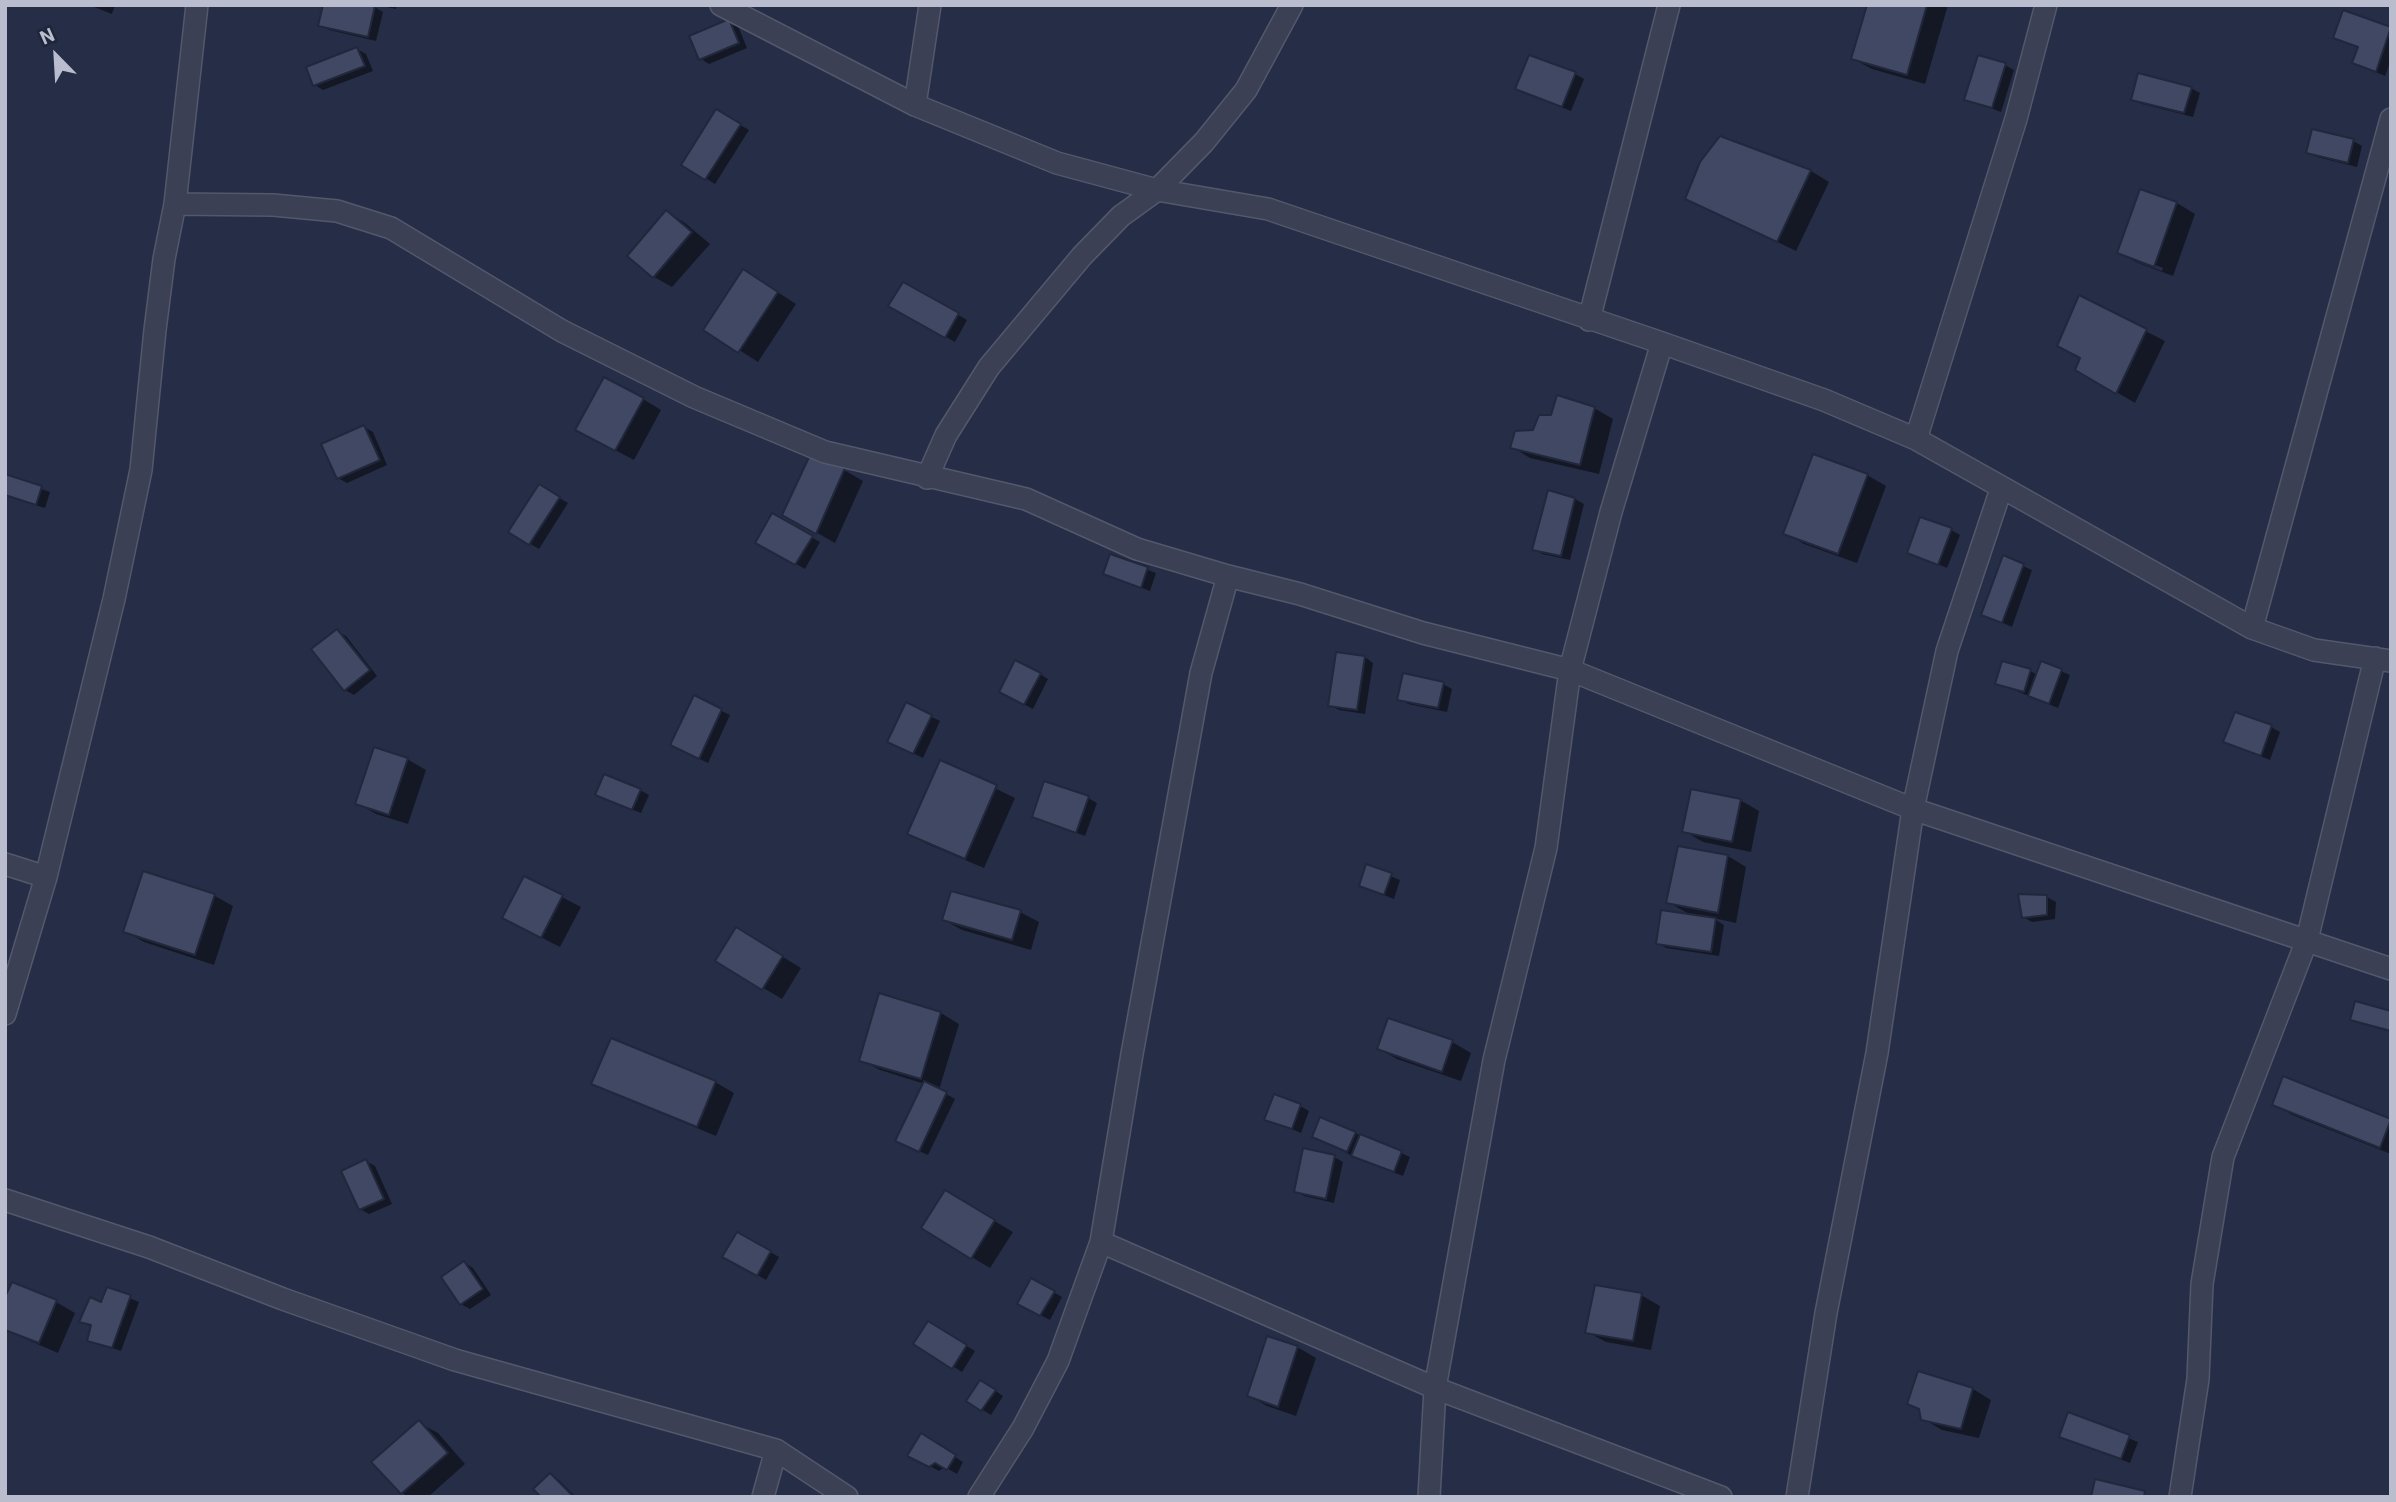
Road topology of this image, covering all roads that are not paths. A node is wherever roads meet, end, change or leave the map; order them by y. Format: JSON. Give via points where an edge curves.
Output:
{"nodes":[{"id":1,"x":197,"y":5,"type":"edge"},
{"id":2,"x":721,"y":5,"type":"edge"},
{"id":3,"x":930,"y":5,"type":"edge"},
{"id":4,"x":1292,"y":5,"type":"edge"},
{"id":5,"x":1669,"y":5,"type":"edge"},
{"id":6,"x":2046,"y":5,"type":"edge"},
{"id":7,"x":915,"y":105,"type":"junction"},
{"id":8,"x":2391,"y":118,"type":"edge"},
{"id":9,"x":1157,"y":190,"type":"junction"},
{"id":10,"x":175,"y":204,"type":"junction"},
{"id":11,"x":1589,"y":320,"type":"junction"},
{"id":12,"x":1662,"y":343,"type":"junction"},
{"id":13,"x":1916,"y":439,"type":"junction"},
{"id":14,"x":927,"y":478,"type":"junction"},
{"id":15,"x":2001,"y":488,"type":"junction"},
{"id":16,"x":1228,"y":576,"type":"junction"},
{"id":17,"x":2252,"y":628,"type":"junction"},
{"id":18,"x":2383,"y":660,"type":"edge"},
{"id":19,"x":1570,"y":670,"type":"junction"},
{"id":20,"x":1913,"y":809,"type":"junction"},
{"id":21,"x":5,"y":864,"type":"edge"},
{"id":22,"x":46,"y":877,"type":"junction"},
{"id":23,"x":2306,"y":940,"type":"junction"},
{"id":24,"x":2391,"y":969,"type":"edge"},
{"id":25,"x":5,"y":1014,"type":"edge"},
{"id":26,"x":5,"y":1200,"type":"edge"},
{"id":27,"x":1101,"y":1242,"type":"junction"},
{"id":28,"x":1435,"y":1388,"type":"junction"},
{"id":29,"x":776,"y":1450,"type":"junction"},
{"id":30,"x":763,"y":1497,"type":"edge"},
{"id":31,"x":847,"y":1497,"type":"edge"},
{"id":32,"x":978,"y":1497,"type":"edge"},
{"id":33,"x":1429,"y":1497,"type":"edge"},
{"id":34,"x":1721,"y":1497,"type":"edge"},
{"id":35,"x":1797,"y":1497,"type":"edge"},
{"id":36,"x":2179,"y":1497,"type":"edge"}],
"edges":[{"from":1,"to":10,"type":"street"},
{"from":2,"to":7,"type":"street"},
{"from":3,"to":7,"type":"street"},
{"from":4,"to":9,"type":"street","via":[[1246,90]]},
{"from":5,"to":11,"type":"street"},
{"from":6,"to":13,"type":"street","via":[[2016,119]]},
{"from":7,"to":9,"type":"street","via":[[1057,163]]},
{"from":8,"to":17,"type":"street"},
{"from":9,"to":11,"type":"street","via":[[1268,209]]},
{"from":9,"to":14,"type":"street","via":[[1121,216],[1082,256],[989,367],[946,435]]},
{"from":10,"to":14,"type":"street","via":[[337,211],[391,228],[562,331],[694,397],[825,452]]},
{"from":10,"to":22,"type":"street","via":[[164,259],[141,470]]},
{"from":11,"to":12,"type":"street"},
{"from":12,"to":13,"type":"street","via":[[1824,400]]},
{"from":12,"to":19,"type":"street"},
{"from":13,"to":15,"type":"street"},
{"from":14,"to":16,"type":"street","via":[[1026,499],[1137,548]]},
{"from":15,"to":17,"type":"street"},
{"from":15,"to":20,"type":"street","via":[[1947,651]]},
{"from":16,"to":19,"type":"street"},
{"from":16,"to":27,"type":"street","via":[[1201,673]]},
{"from":17,"to":18,"type":"street","via":[[2315,650]]},
{"from":18,"to":23,"type":"street"},
{"from":19,"to":20,"type":"street"},
{"from":19,"to":28,"type":"street","via":[[1546,848],[1493,1059]]},
{"from":20,"to":23,"type":"street"},
{"from":20,"to":35,"type":"street","via":[[1877,1053],[1826,1312]]},
{"from":21,"to":22,"type":"street"},
{"from":22,"to":25,"type":"street"},
{"from":23,"to":24,"type":"street"},
{"from":23,"to":36,"type":"street","via":[[2223,1157],[2202,1284],[2198,1379]]},
{"from":26,"to":29,"type":"street","via":[[149,1247],[455,1360]]},
{"from":27,"to":28,"type":"street"},
{"from":27,"to":32,"type":"street","via":[[1058,1360],[1023,1428]]},
{"from":28,"to":33,"type":"street"},
{"from":28,"to":34,"type":"street"},
{"from":29,"to":30,"type":"street"},
{"from":29,"to":31,"type":"street"}]}
